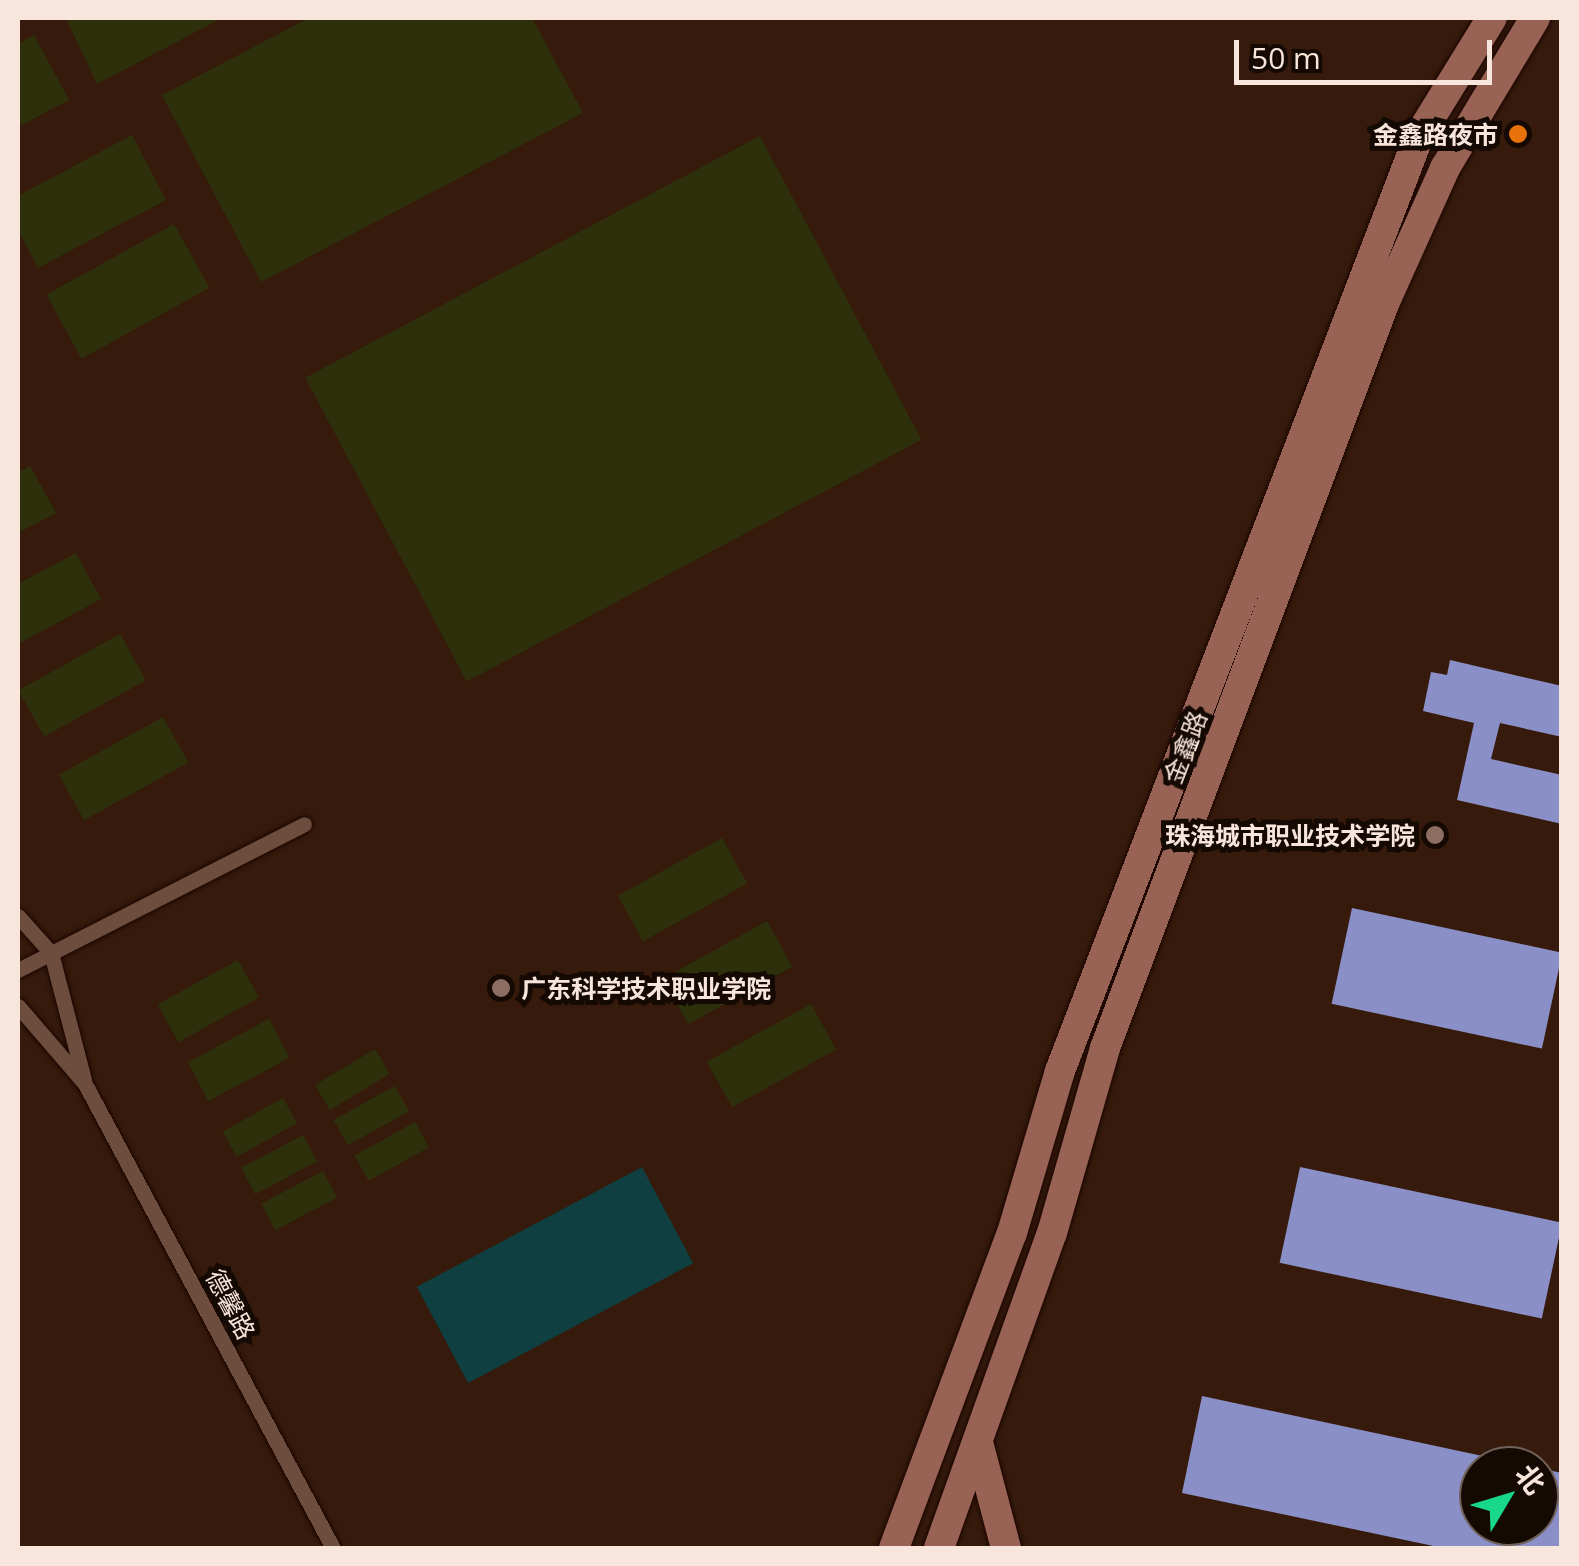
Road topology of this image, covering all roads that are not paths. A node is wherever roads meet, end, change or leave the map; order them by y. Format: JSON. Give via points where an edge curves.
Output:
{"nodes":[{"id":1,"x":1492,"y":18,"type":"edge"},
{"id":2,"x":1535,"y":18,"type":"edge"},
{"id":3,"x":304,"y":824,"type":"dead end"},
{"id":4,"x":18,"y":916,"type":"edge"},
{"id":5,"x":50,"y":954,"type":"junction"},
{"id":6,"x":18,"y":970,"type":"edge"},
{"id":7,"x":18,"y":1006,"type":"edge"},
{"id":8,"x":86,"y":1084,"type":"junction"},
{"id":9,"x":979,"y":1445,"type":"junction"},
{"id":10,"x":333,"y":1548,"type":"edge"},
{"id":11,"x":894,"y":1548,"type":"edge"},
{"id":12,"x":939,"y":1548,"type":"edge"},
{"id":13,"x":1006,"y":1548,"type":"edge"}],
"edges":[{"from":1,"to":11,"type":"street","name":"金鑫路","via":[[1419,136],[1060,1071],[1012,1233]]},
{"from":2,"to":9,"type":"street","name":"金鑫路","via":[[1445,168],[1384,304],[1105,1048]]},
{"from":3,"to":5,"type":"lane"},
{"from":4,"to":5,"type":"lane","name":"德馨路"},
{"from":5,"to":6,"type":"lane"},
{"from":5,"to":8,"type":"lane","name":"德馨路"},
{"from":7,"to":8,"type":"lane","name":"德馨路"},
{"from":8,"to":10,"type":"lane","name":"德馨路"},
{"from":9,"to":12,"type":"street","name":"金鑫路"},
{"from":9,"to":13,"type":"street"}]}
